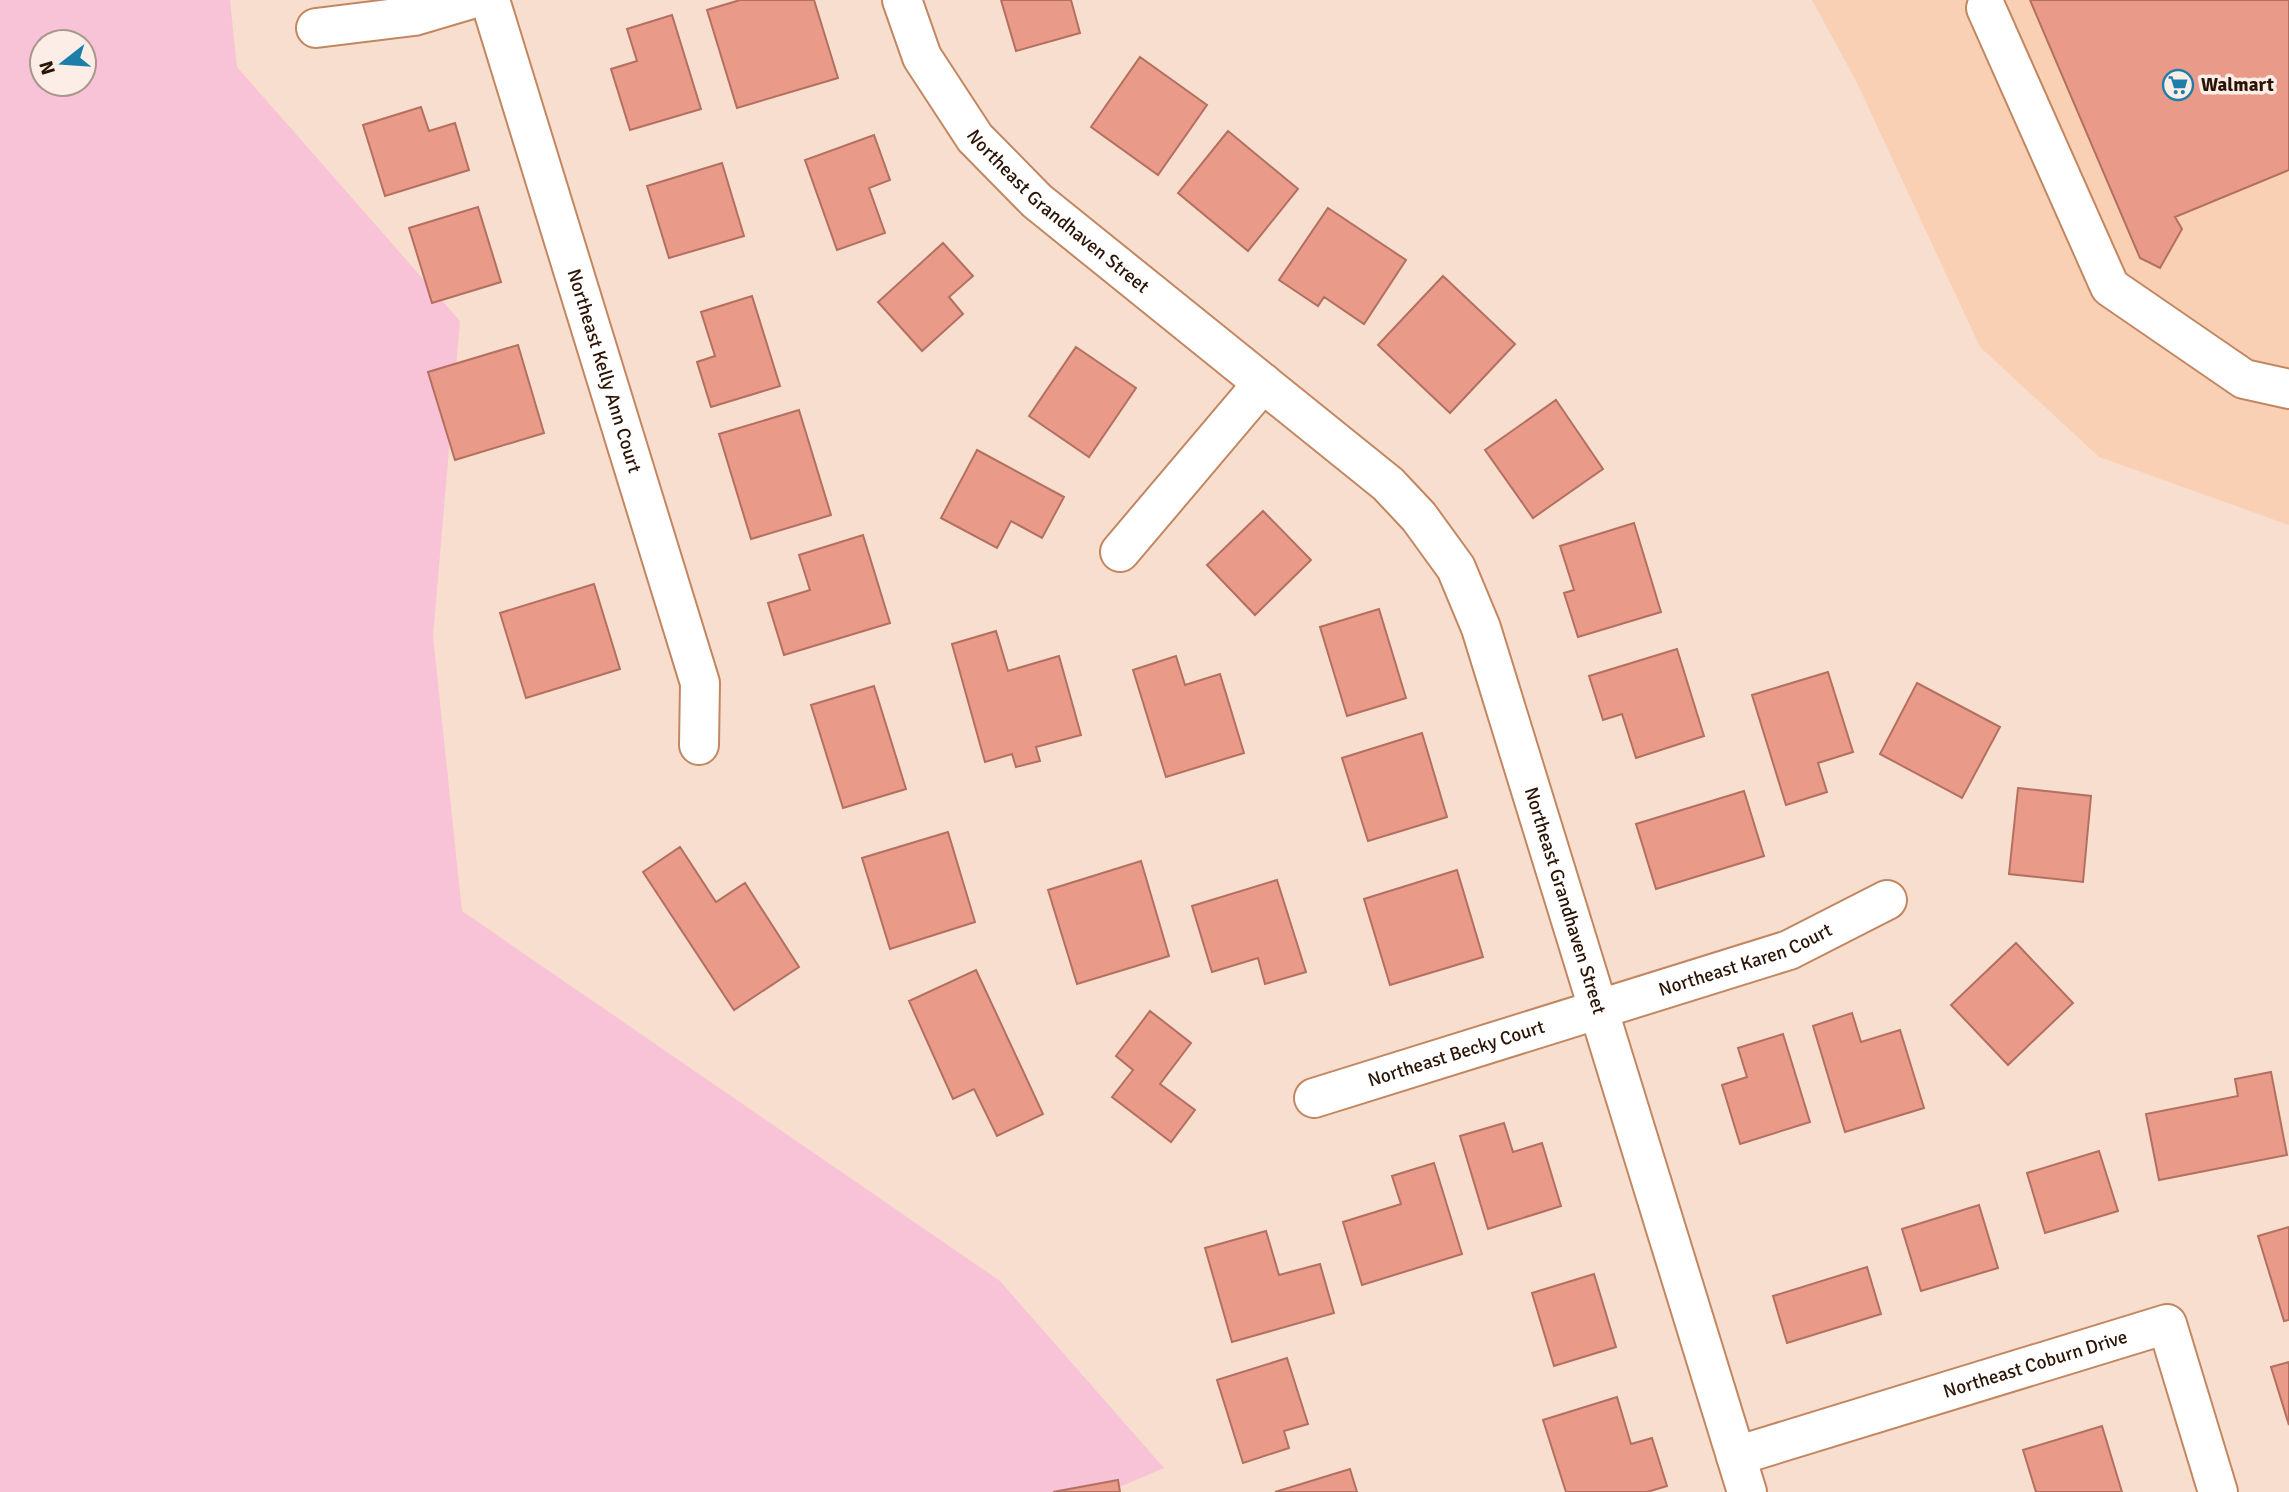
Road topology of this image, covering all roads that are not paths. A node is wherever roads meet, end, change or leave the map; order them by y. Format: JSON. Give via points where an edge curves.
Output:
{"nodes":[{"id":1,"x":468,"y":0,"type":"edge"},
{"id":2,"x":490,"y":0,"type":"edge"},
{"id":3,"x":902,"y":0,"type":"edge"},
{"id":4,"x":1986,"y":8,"type":"dead end"},
{"id":5,"x":316,"y":28,"type":"dead end"},
{"id":6,"x":1263,"y":383,"type":"junction"},
{"id":7,"x":2289,"y":389,"type":"edge"},
{"id":8,"x":1120,"y":552,"type":"dead end"},
{"id":9,"x":699,"y":745,"type":"dead end"},
{"id":10,"x":1887,"y":900,"type":"dead end"},
{"id":11,"x":1599,"y":1010,"type":"junction"},
{"id":12,"x":1314,"y":1098,"type":"dead end"},
{"id":13,"x":1736,"y":1456,"type":"junction"},
{"id":14,"x":1747,"y":1492,"type":"edge"},
{"id":15,"x":2218,"y":1492,"type":"edge"}],
"edges":[{"from":1,"to":5,"type":"street","via":[[414,16]]},
{"from":2,"to":9,"type":"street","name":"Northeast Kelly Ann Court","via":[[701,683]]},
{"from":3,"to":6,"type":"street","name":"Northeast Grandhaven Street","via":[[922,57],[975,138],[1037,201]]},
{"from":4,"to":7,"type":"street","via":[[2110,288],[2244,379]]},
{"from":6,"to":8,"type":"street"},
{"from":6,"to":11,"type":"street","name":"Northeast Grandhaven Street","via":[[1388,484],[1456,568],[1481,628]]},
{"from":10,"to":11,"type":"street","name":"Northeast Karen Court","via":[[1789,950]]},
{"from":11,"to":12,"type":"street","name":"Northeast Becky Court"},
{"from":11,"to":13,"type":"street","name":"Northeast Grandhaven Street"},
{"from":13,"to":14,"type":"street","name":"Northeast Grandhaven Street"},
{"from":13,"to":15,"type":"street","name":"Northeast Coburn Drive","via":[[2167,1324]]}]}
